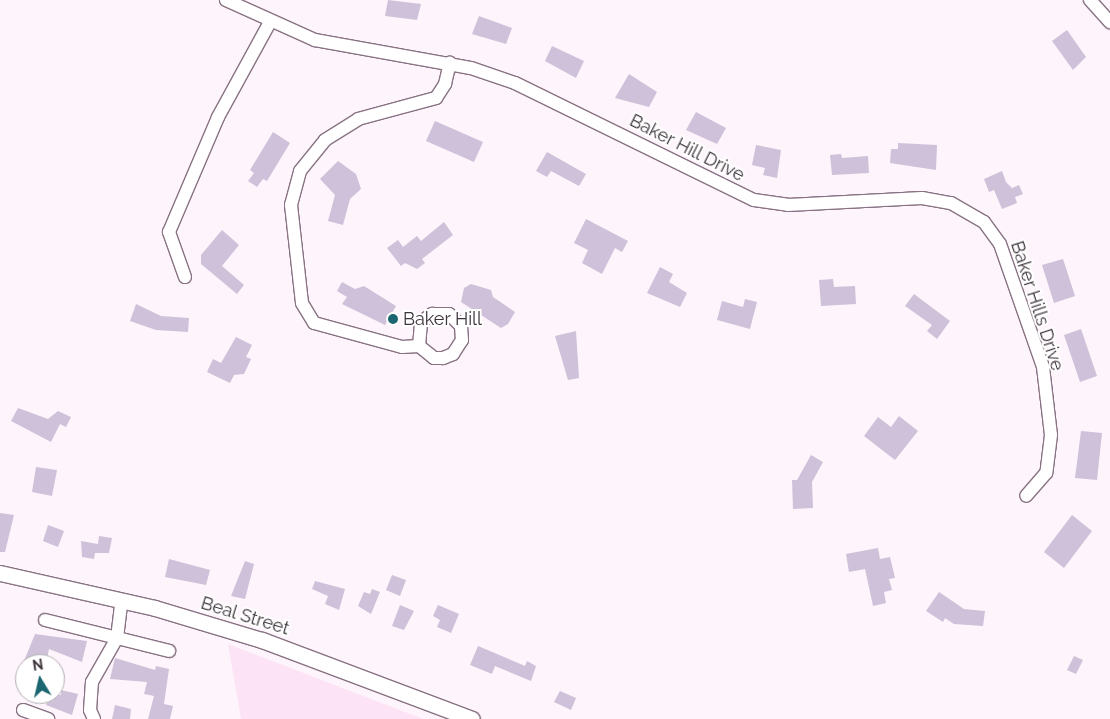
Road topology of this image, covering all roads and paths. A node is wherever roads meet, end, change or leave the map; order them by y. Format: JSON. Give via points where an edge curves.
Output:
{"nodes":[{"id":1,"x":226,"y":0,"type":"edge"},
{"id":2,"x":1090,"y":0,"type":"edge"},
{"id":3,"x":270,"y":22,"type":"junction"},
{"id":4,"x":1110,"y":22,"type":"edge"},
{"id":5,"x":450,"y":63,"type":"junction"},
{"id":6,"x":951,"y":203,"type":"joint"},
{"id":7,"x":185,"y":277,"type":"dead end"},
{"id":8,"x":419,"y":346,"type":"dead end"},
{"id":9,"x":1026,"y":496,"type":"dead end"},
{"id":10,"x":0,"y":573,"type":"edge"},
{"id":11,"x":122,"y":600,"type":"junction"},
{"id":12,"x":45,"y":620,"type":"dead end"},
{"id":13,"x":117,"y":638,"type":"junction"},
{"id":14,"x":169,"y":650,"type":"dead end"},
{"id":15,"x":23,"y":710,"type":"dead end"},
{"id":16,"x":89,"y":716,"type":"edge"},
{"id":17,"x":48,"y":719,"type":"edge"},
{"id":18,"x":472,"y":719,"type":"edge"}],
"edges":[{"from":1,"to":3,"type":"street","name":"Baker Hill Drive"},
{"from":2,"to":4,"type":"street"},
{"from":3,"to":5,"type":"street","name":"Baker Hill Drive","via":[[329,44]]},
{"from":3,"to":7,"type":"street","via":[[218,118],[170,232]]},
{"from":5,"to":6,"type":"street","name":"Baker Hill Drive","via":[[491,74],[565,104],[708,181],[754,200],[807,204],[900,198]]},
{"from":5,"to":8,"type":"street","via":[[445,84],[436,98],[358,119],[325,140],[300,171],[291,205],[302,303],[314,323],[393,345]]},
{"from":6,"to":9,"type":"street","name":"Baker Hills Drive","via":[[984,222],[1000,244],[1043,368],[1051,435],[1046,473]]},
{"from":10,"to":11,"type":"street","name":"Beal Street"},
{"from":11,"to":13,"type":"street"},
{"from":11,"to":18,"type":"street","name":"Beal Street","via":[[313,657]]},
{"from":12,"to":13,"type":"street"},
{"from":13,"to":14,"type":"street"},
{"from":13,"to":16,"type":"street","via":[[92,682]]},
{"from":15,"to":17,"type":"street"}]}
